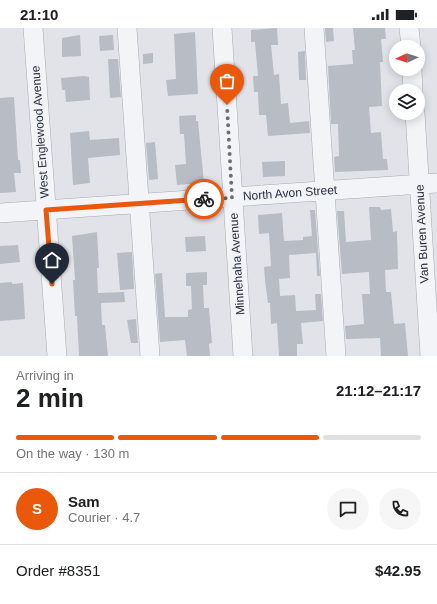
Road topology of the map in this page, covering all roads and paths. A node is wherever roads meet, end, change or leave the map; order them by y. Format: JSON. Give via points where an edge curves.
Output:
{"nodes":[{"id":1,"x":32,"y":28,"type":"edge"},
{"id":2,"x":127,"y":28,"type":"edge"},
{"id":3,"x":222,"y":28,"type":"edge"},
{"id":4,"x":314,"y":28,"type":"edge"},
{"id":5,"x":409,"y":28,"type":"edge"},
{"id":6,"x":410,"y":40,"type":"edge"},
{"id":7,"x":416,"y":120,"type":"edge"},
{"id":8,"x":428,"y":184,"type":"edge"},
{"id":9,"x":324,"y":190,"type":"junction"},
{"id":10,"x":232,"y":198,"type":"junction"},
{"id":11,"x":138,"y":204,"type":"junction"},
{"id":12,"x":46,"y":210,"type":"junction"},
{"id":13,"x":0,"y":213,"type":"edge"},
{"id":14,"x":57,"y":356,"type":"edge"},
{"id":15,"x":150,"y":356,"type":"edge"},
{"id":16,"x":243,"y":356,"type":"edge"},
{"id":17,"x":336,"y":356,"type":"edge"},
{"id":18,"x":430,"y":356,"type":"edge"}],
"edges":[{"from":1,"to":12,"type":"street","name":"West Englewood Avenue"},
{"from":2,"to":11,"type":"street"},
{"from":3,"to":10,"type":"street","name":"Minnehaha Avenue"},
{"from":4,"to":9,"type":"street"},
{"from":5,"to":6,"type":"street"},
{"from":7,"to":8,"type":"street","name":"Van Buren Avenue"},
{"from":8,"to":9,"type":"street","name":"North Avon Street"},
{"from":8,"to":18,"type":"street","name":"Van Buren Avenue"},
{"from":9,"to":10,"type":"street","name":"North Avon Street"},
{"from":9,"to":17,"type":"street"},
{"from":10,"to":11,"type":"street","name":"North Avon Street"},
{"from":10,"to":16,"type":"street","name":"Minnehaha Avenue"},
{"from":11,"to":12,"type":"street","name":"North Avon Street"},
{"from":11,"to":15,"type":"street"},
{"from":12,"to":13,"type":"street","name":"North Avon Street"},
{"from":12,"to":14,"type":"street","name":"West Englewood Avenue"}]}
